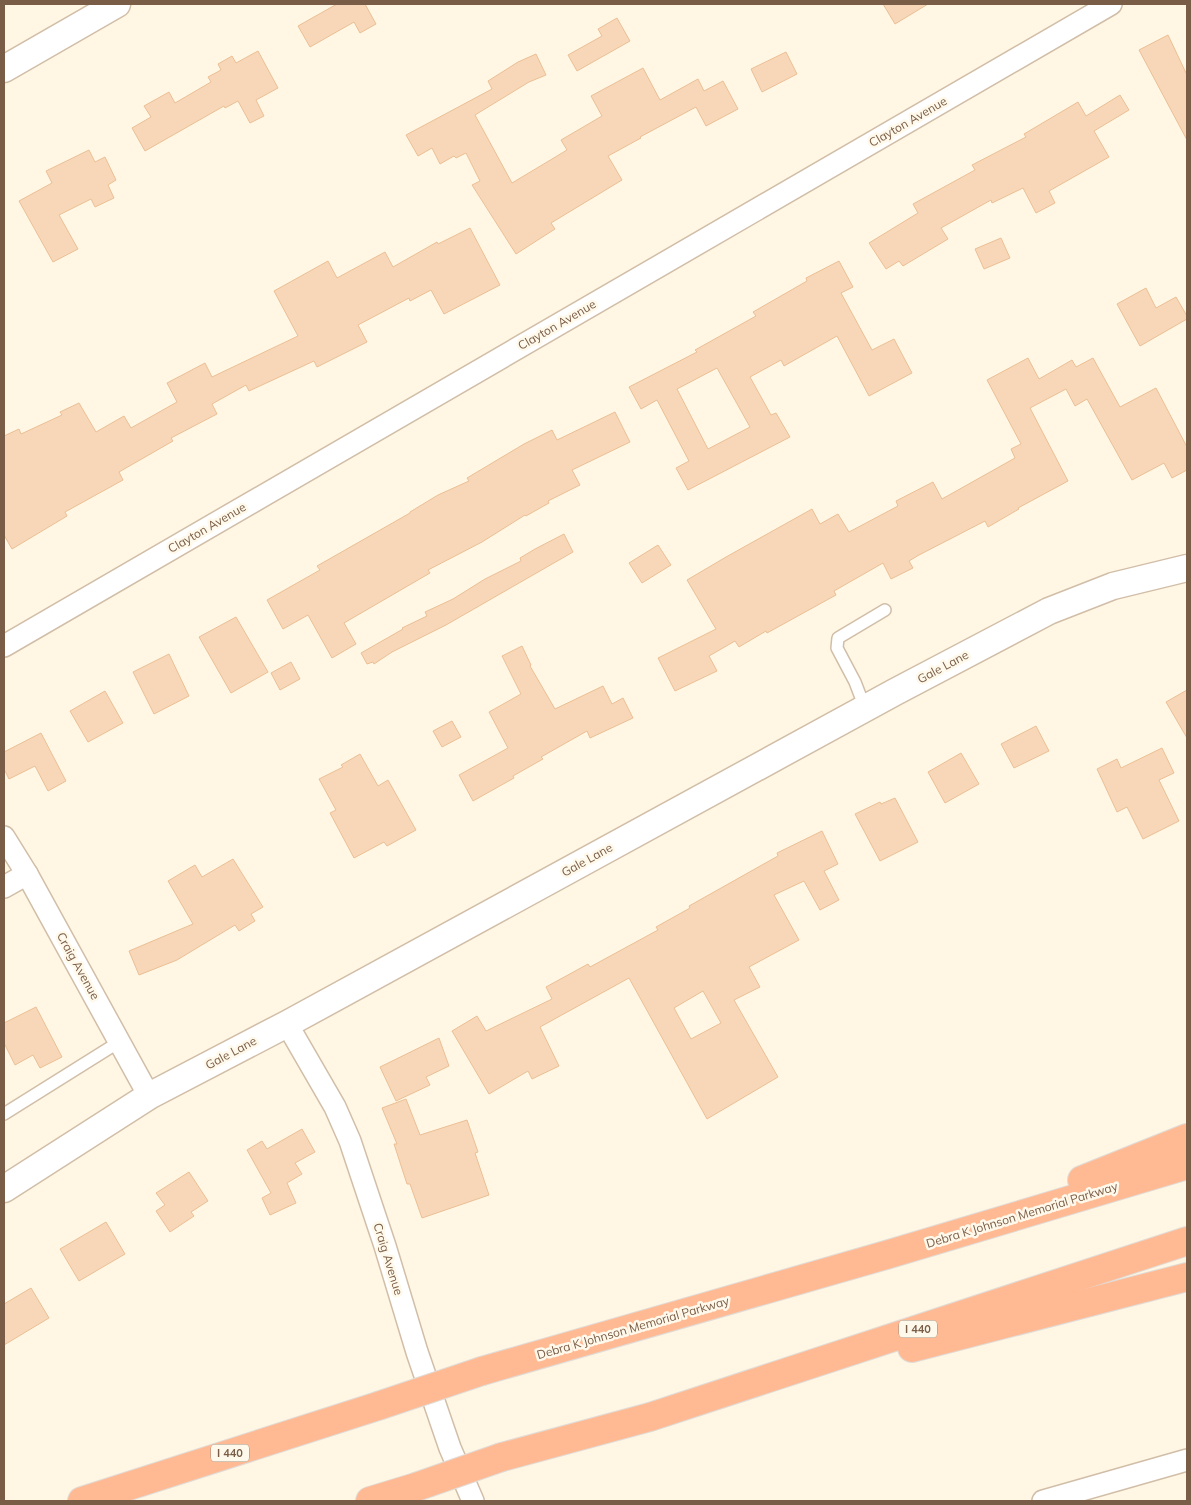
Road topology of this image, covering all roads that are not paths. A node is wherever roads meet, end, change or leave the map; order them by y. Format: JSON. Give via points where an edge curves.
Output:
{"nodes":[{"id":1,"x":117,"y":4,"type":"edge"},
{"id":2,"x":1111,"y":4,"type":"edge"},
{"id":3,"x":4,"y":69,"type":"edge"},
{"id":4,"x":1187,"y":568,"type":"edge"},
{"id":5,"x":885,"y":610,"type":"dead end"},
{"id":6,"x":4,"y":646,"type":"edge"},
{"id":7,"x":865,"y":708,"type":"junction"},
{"id":8,"x":4,"y":837,"type":"edge"},
{"id":9,"x":27,"y":874,"type":"junction"},
{"id":10,"x":4,"y":887,"type":"edge"},
{"id":11,"x":287,"y":1024,"type":"junction"},
{"id":12,"x":119,"y":1042,"type":"junction"},
{"id":13,"x":149,"y":1096,"type":"junction"},
{"id":14,"x":4,"y":1114,"type":"edge"},
{"id":15,"x":1187,"y":1138,"type":"edge"},
{"id":16,"x":1187,"y":1165,"type":"edge"},
{"id":17,"x":4,"y":1188,"type":"edge"},
{"id":18,"x":1187,"y":1240,"type":"edge"},
{"id":19,"x":886,"y":1255,"type":"junction"},
{"id":20,"x":1187,"y":1277,"type":"edge"},
{"id":21,"x":650,"y":1417,"type":"junction"},
{"id":22,"x":1187,"y":1460,"type":"edge"},
{"id":23,"x":82,"y":1501,"type":"edge"},
{"id":24,"x":370,"y":1501,"type":"edge"},
{"id":25,"x":473,"y":1501,"type":"edge"},
{"id":26,"x":1043,"y":1501,"type":"edge"}],
"edges":[{"from":1,"to":3,"type":"street"},
{"from":2,"to":6,"type":"street","name":"Clayton Avenue"},
{"from":4,"to":7,"type":"street","name":"Gale Lane","via":[[1112,586],[1049,612]]},
{"from":5,"to":7,"type":"lane","via":[[838,638],[837,648]]},
{"from":7,"to":11,"type":"street","name":"Gale Lane"},
{"from":8,"to":9,"type":"street","name":"Craig Avenue"},
{"from":9,"to":10,"type":"street"},
{"from":9,"to":12,"type":"street","name":"Craig Avenue"},
{"from":11,"to":13,"type":"street","name":"Gale Lane"},
{"from":11,"to":25,"type":"street","name":"Craig Avenue","via":[[335,1107],[350,1141],[447,1440]]},
{"from":12,"to":13,"type":"street","name":"Craig Avenue"},
{"from":12,"to":14,"type":"lane"},
{"from":13,"to":17,"type":"street","name":"Gale Lane"},
{"from":15,"to":19,"type":"highway"},
{"from":16,"to":19,"type":"highway","name":"Debra K Johnson Memorial Parkway","number":"I 440"},
{"from":18,"to":21,"type":"highway","number":"I 440"},
{"from":19,"to":23,"type":"highway","name":"Debra K Johnson Memorial Parkway","number":"I 440","bridge":true,"via":[[482,1372]]},
{"from":20,"to":21,"type":"highway"},
{"from":21,"to":24,"type":"highway","number":"I 440","bridge":true,"via":[[502,1457]]},
{"from":22,"to":26,"type":"street"}]}
